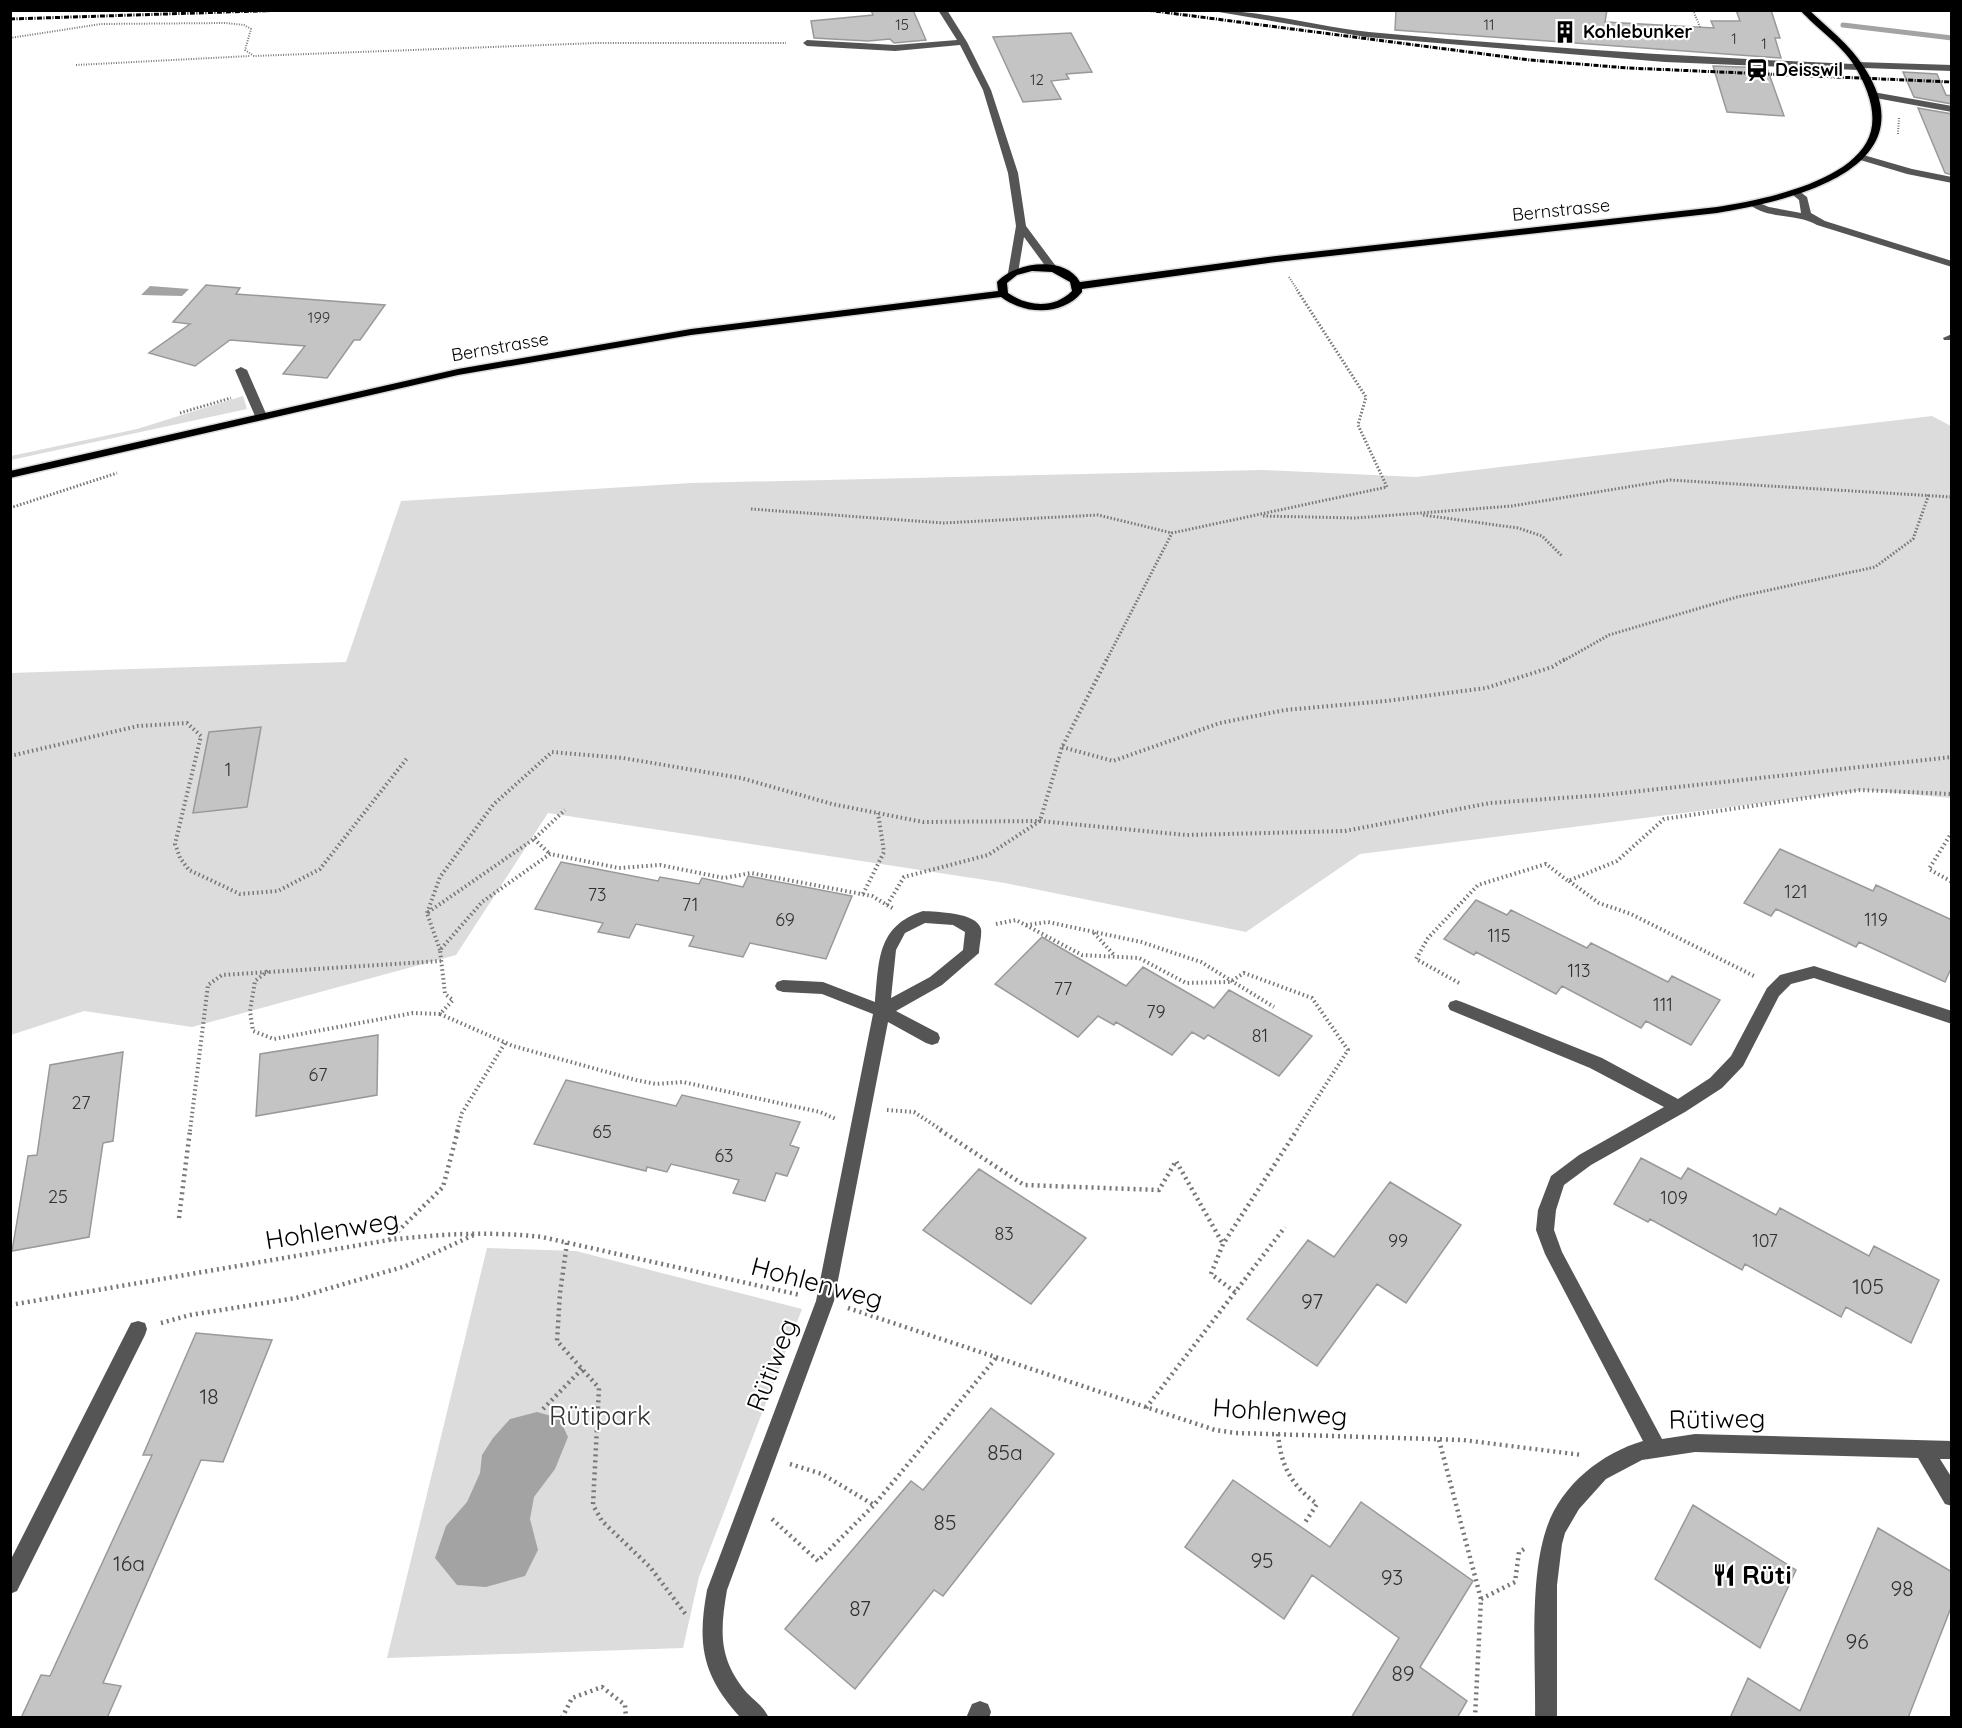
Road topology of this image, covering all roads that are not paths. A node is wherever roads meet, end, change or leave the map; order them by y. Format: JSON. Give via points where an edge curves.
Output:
{"nodes":[{"id":1,"x":942,"y":10,"type":"edge"},
{"id":2,"x":1211,"y":10,"type":"edge"},
{"id":3,"x":1804,"y":10,"type":"edge"},
{"id":4,"x":963,"y":42,"type":"junction"},
{"id":5,"x":807,"y":43,"type":"road end"},
{"id":6,"x":1858,"y":66,"type":"junction"},
{"id":7,"x":1952,"y":68,"type":"edge"},
{"id":8,"x":1873,"y":95,"type":"junction"},
{"id":9,"x":1952,"y":109,"type":"edge"},
{"id":10,"x":1860,"y":157,"type":"junction"},
{"id":11,"x":1952,"y":180,"type":"edge"},
{"id":12,"x":1796,"y":193,"type":"junction"},
{"id":13,"x":1754,"y":204,"type":"junction"},
{"id":14,"x":1810,"y":217,"type":"junction"},
{"id":15,"x":1021,"y":226,"type":"junction"},
{"id":16,"x":1952,"y":264,"type":"edge"},
{"id":17,"x":1053,"y":269,"type":"junction"},
{"id":18,"x":1013,"y":273,"type":"junction"},
{"id":19,"x":1077,"y":286,"type":"junction"},
{"id":20,"x":1003,"y":294,"type":"junction"},
{"id":21,"x":241,"y":370,"type":"dead end"},
{"id":22,"x":261,"y":416,"type":"junction"},
{"id":23,"x":10,"y":475,"type":"edge"},
{"id":24,"x":783,"y":986,"type":"dead end"},
{"id":25,"x":1456,"y":1006,"type":"road end"},
{"id":26,"x":882,"y":1011,"type":"junction"},
{"id":27,"x":1952,"y":1018,"type":"edge"},
{"id":28,"x":932,"y":1038,"type":"dead end"},
{"id":29,"x":1679,"y":1107,"type":"junction"},
{"id":30,"x":138,"y":1329,"type":"road end"},
{"id":31,"x":1657,"y":1448,"type":"junction"},
{"id":32,"x":1923,"y":1449,"type":"junction"},
{"id":33,"x":1952,"y":1450,"type":"edge"},
{"id":34,"x":1952,"y":1497,"type":"edge"},
{"id":35,"x":10,"y":1584,"type":"edge"},
{"id":36,"x":758,"y":1718,"type":"edge"},
{"id":37,"x":1546,"y":1718,"type":"edge"}],
"edges":[{"from":1,"to":4,"type":"street"},
{"from":2,"to":6,"type":"street","via":[[1366,34],[1665,59]]},
{"from":3,"to":6,"type":"main road","name":"Bernstrasse"},
{"from":4,"to":5,"type":"street","via":[[895,48]]},
{"from":4,"to":15,"type":"street","via":[[996,113],[1013,173]]},
{"from":6,"to":7,"type":"street"},
{"from":6,"to":8,"type":"main road","name":"Bernstrasse"},
{"from":8,"to":9,"type":"street"},
{"from":8,"to":10,"type":"main road","name":"Bernstrasse","via":[[1878,110],[1877,129],[1873,142]]},
{"from":10,"to":11,"type":"street"},
{"from":10,"to":12,"type":"main road","name":"Bernstrasse","via":[[1838,174]]},
{"from":12,"to":13,"type":"main road","name":"Bernstrasse"},
{"from":12,"to":14,"type":"street","via":[[1804,200],[1804,210]]},
{"from":13,"to":14,"type":"street","via":[[1766,210]]},
{"from":13,"to":19,"type":"main road","name":"Bernstrasse"},
{"from":14,"to":16,"type":"street"},
{"from":15,"to":17,"type":"street"},
{"from":15,"to":18,"type":"street"},
{"from":17,"to":18,"type":"main road","via":[[1032,268]]},
{"from":17,"to":19,"type":"main road","via":[[1070,276]]},
{"from":18,"to":20,"type":"main road","via":[[1002,282]]},
{"from":19,"to":20,"type":"main road","via":[[1077,292],[1067,301],[1049,307],[1026,306]]},
{"from":20,"to":22,"type":"main road","name":"Bernstrasse","via":[[691,332],[458,372]]},
{"from":21,"to":22,"type":"street"},
{"from":22,"to":23,"type":"main road","name":"Bernstrasse"},
{"from":24,"to":26,"type":"street","via":[[823,988]]},
{"from":25,"to":29,"type":"street","via":[[1596,1063]]},
{"from":26,"to":26,"type":"street","name":"Rütiweg","via":[[936,981],[970,953],[973,929],[956,919],[923,917],[900,929],[888,950]]},
{"from":26,"to":28,"type":"street"},
{"from":26,"to":36,"type":"street","name":"Rütiweg","via":[[825,1301],[717,1590],[711,1628],[716,1663],[731,1690]]},
{"from":27,"to":29,"type":"street","via":[[1814,972],[1786,979],[1773,992],[1737,1061],[1716,1083]]},
{"from":29,"to":31,"type":"street","via":[[1585,1160],[1557,1181],[1545,1230]]},
{"from":30,"to":35,"type":"street"},
{"from":31,"to":32,"type":"street","name":"Rütiweg","via":[[1695,1443]]},
{"from":31,"to":37,"type":"street","name":"Rütiweg","via":[[1629,1455],[1599,1472],[1572,1502],[1556,1529],[1548,1568]]},
{"from":32,"to":33,"type":"street","name":"Rütiweg"},
{"from":32,"to":34,"type":"street"}]}
